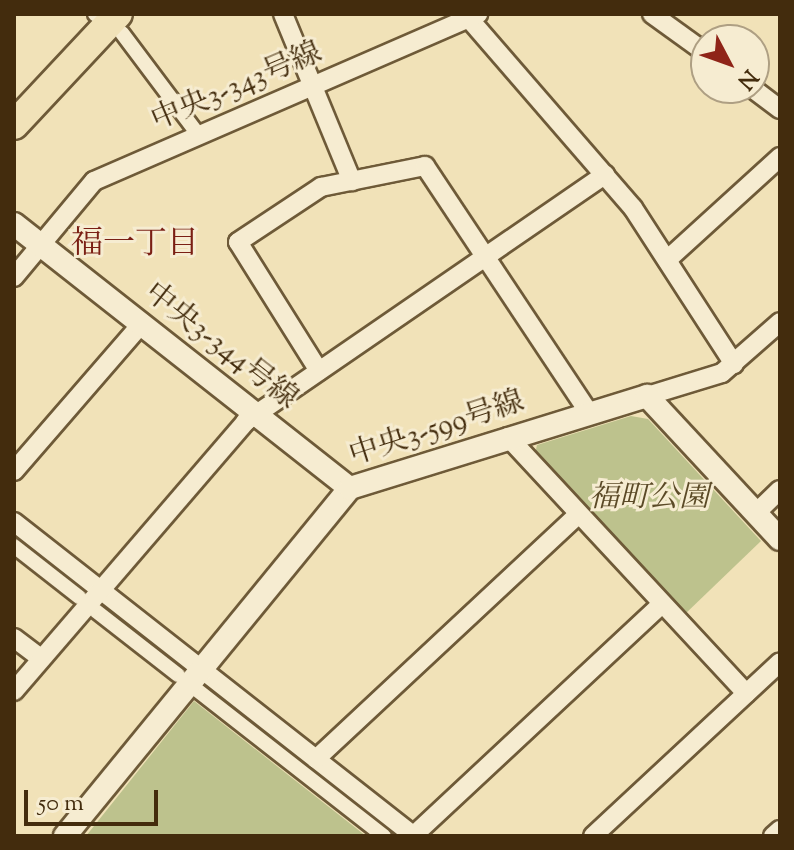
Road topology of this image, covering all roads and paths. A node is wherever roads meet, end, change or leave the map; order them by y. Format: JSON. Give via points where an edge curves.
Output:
{"nodes":[{"id":1,"x":283,"y":14,"type":"edge"},
{"id":2,"x":652,"y":14,"type":"edge"},
{"id":3,"x":475,"y":18,"type":"edge"},
{"id":4,"x":120,"y":23,"type":"edge"},
{"id":5,"x":690,"y":41,"type":"edge"},
{"id":6,"x":312,"y":86,"type":"junction"},
{"id":7,"x":14,"y":125,"type":"edge"},
{"id":8,"x":197,"y":133,"type":"junction"},
{"id":9,"x":780,"y":157,"type":"edge"},
{"id":10,"x":605,"y":175,"type":"junction"},
{"id":11,"x":352,"y":181,"type":"junction"},
{"id":12,"x":14,"y":224,"type":"edge"},
{"id":13,"x":41,"y":245,"type":"junction"},
{"id":14,"x":485,"y":256,"type":"junction"},
{"id":15,"x":667,"y":260,"type":"junction"},
{"id":16,"x":14,"y":277,"type":"edge"},
{"id":17,"x":780,"y":322,"type":"edge"},
{"id":18,"x":142,"y":323,"type":"junction"},
{"id":19,"x":734,"y":364,"type":"junction"},
{"id":20,"x":319,"y":371,"type":"junction"},
{"id":21,"x":647,"y":396,"type":"junction"},
{"id":22,"x":257,"y":413,"type":"junction"},
{"id":23,"x":589,"y":413,"type":"junction"},
{"id":24,"x":508,"y":437,"type":"junction"},
{"id":25,"x":14,"y":471,"type":"edge"},
{"id":26,"x":350,"y":488,"type":"junction"},
{"id":27,"x":780,"y":490,"type":"edge"},
{"id":28,"x":756,"y":513,"type":"junction"},
{"id":29,"x":579,"y":514,"type":"junction"},
{"id":30,"x":14,"y":522,"type":"edge"},
{"id":31,"x":780,"y":539,"type":"edge"},
{"id":32,"x":14,"y":546,"type":"edge"},
{"id":33,"x":101,"y":590,"type":"junction"},
{"id":34,"x":79,"y":597,"type":"dead end"},
{"id":35,"x":662,"y":604,"type":"junction"},
{"id":36,"x":96,"y":611,"type":"dead end"},
{"id":37,"x":14,"y":638,"type":"edge"},
{"id":38,"x":41,"y":658,"type":"junction"},
{"id":39,"x":780,"y":662,"type":"edge"},
{"id":40,"x":178,"y":675,"type":"dead end"},
{"id":41,"x":199,"y":679,"type":"junction"},
{"id":42,"x":14,"y":691,"type":"edge"},
{"id":43,"x":746,"y":693,"type":"junction"},
{"id":44,"x":316,"y":759,"type":"junction"},
{"id":45,"x":780,"y":830,"type":"edge"},
{"id":46,"x":65,"y":836,"type":"edge"},
{"id":47,"x":384,"y":836,"type":"edge"},
{"id":48,"x":414,"y":836,"type":"edge"},
{"id":49,"x":593,"y":836,"type":"edge"},
{"id":50,"x":773,"y":836,"type":"edge"}],
"edges":[{"from":1,"to":6,"type":"street"},
{"from":2,"to":5,"type":"street"},
{"from":3,"to":6,"type":"street","name":"中央3-343号線"},
{"from":3,"to":10,"type":"street"},
{"from":4,"to":7,"type":"main road"},
{"from":4,"to":8,"type":"street"},
{"from":6,"to":8,"type":"street","name":"中央3-343号線"},
{"from":6,"to":11,"type":"street"},
{"from":8,"to":13,"type":"street","name":"中央3-343号線","via":[[94,181]]},
{"from":9,"to":15,"type":"street"},
{"from":10,"to":14,"type":"street"},
{"from":10,"to":15,"type":"street"},
{"from":11,"to":14,"type":"street","via":[[425,166]]},
{"from":11,"to":20,"type":"street","via":[[321,187],[238,242]]},
{"from":12,"to":13,"type":"street","name":"中央3-344号線"},
{"from":13,"to":16,"type":"street","name":"中央3-343号線"},
{"from":13,"to":18,"type":"street","name":"中央3-344号線"},
{"from":14,"to":20,"type":"street"},
{"from":14,"to":23,"type":"street"},
{"from":15,"to":19,"type":"street"},
{"from":17,"to":19,"type":"street"},
{"from":18,"to":22,"type":"street","name":"中央3-344号線"},
{"from":18,"to":25,"type":"street"},
{"from":19,"to":21,"type":"street"},
{"from":20,"to":22,"type":"street"},
{"from":21,"to":23,"type":"street","name":"中央3-599号線"},
{"from":21,"to":28,"type":"street"},
{"from":22,"to":26,"type":"street","name":"中央3-344号線"},
{"from":22,"to":33,"type":"street"},
{"from":23,"to":24,"type":"street","name":"中央3-599号線"},
{"from":24,"to":26,"type":"street","name":"中央3-599号線"},
{"from":24,"to":29,"type":"street"},
{"from":26,"to":41,"type":"street","name":"中央3-599号線"},
{"from":27,"to":28,"type":"street"},
{"from":28,"to":31,"type":"street"},
{"from":29,"to":35,"type":"street"},
{"from":29,"to":44,"type":"street"},
{"from":30,"to":33,"type":"street"},
{"from":32,"to":34,"type":"street"},
{"from":33,"to":38,"type":"street"},
{"from":33,"to":41,"type":"street"},
{"from":35,"to":43,"type":"street"},
{"from":35,"to":48,"type":"street"},
{"from":36,"to":40,"type":"street"},
{"from":37,"to":38,"type":"street"},
{"from":38,"to":42,"type":"street"},
{"from":39,"to":43,"type":"street"},
{"from":41,"to":44,"type":"street"},
{"from":41,"to":46,"type":"street","name":"中央3-599号線"},
{"from":41,"to":47,"type":"street"},
{"from":43,"to":49,"type":"street"},
{"from":44,"to":48,"type":"street"},
{"from":45,"to":50,"type":"street"}]}
